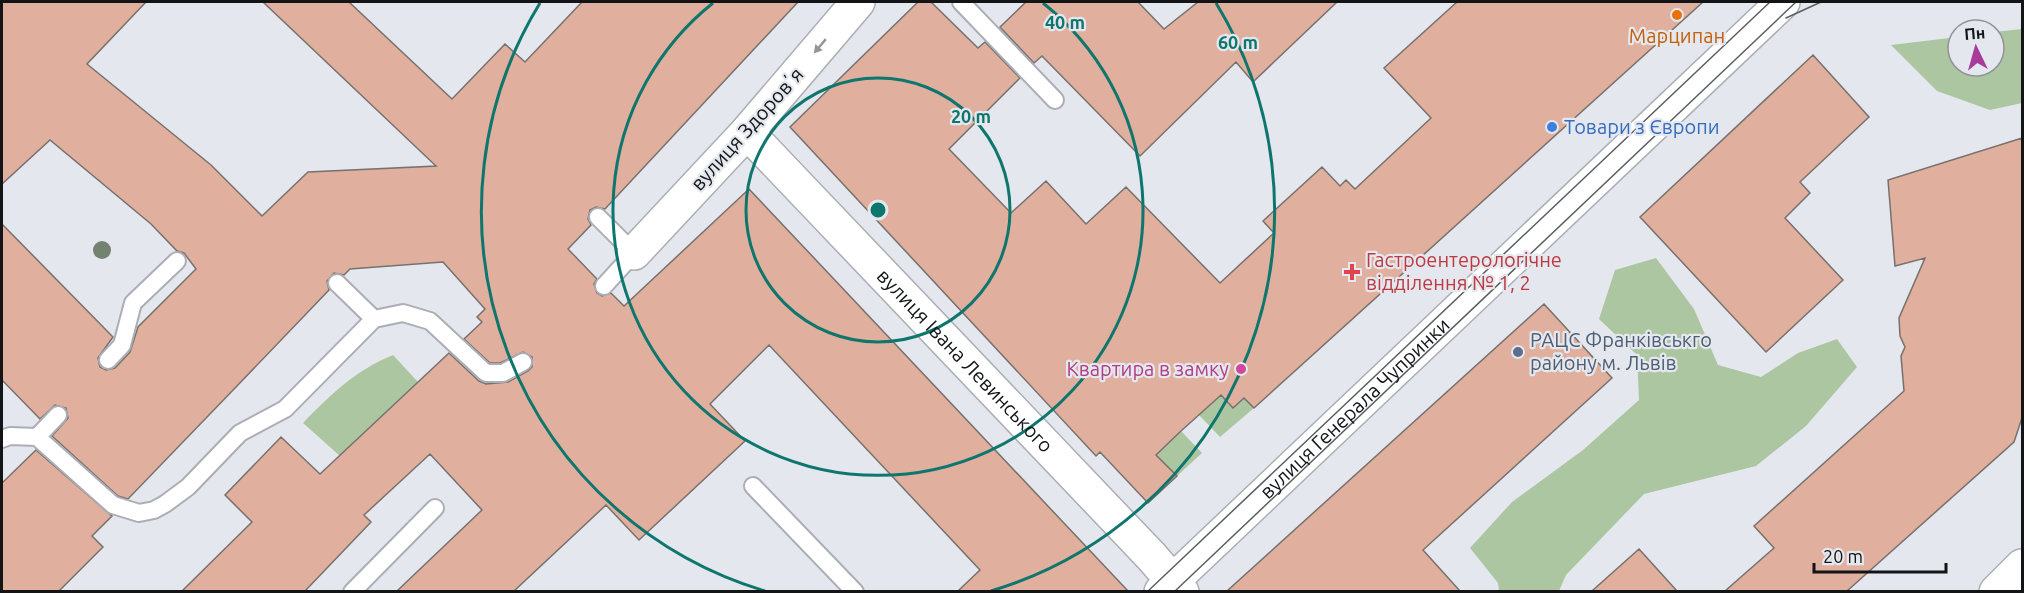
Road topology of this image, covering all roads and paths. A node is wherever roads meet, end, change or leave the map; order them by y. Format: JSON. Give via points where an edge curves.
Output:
{"nodes":[{"id":1,"x":858,"y":2,"type":"edge"},
{"id":2,"x":961,"y":2,"type":"edge"},
{"id":3,"x":1784,"y":2,"type":"edge"},
{"id":4,"x":1055,"y":100,"type":"dead end"},
{"id":5,"x":747,"y":132,"type":"junction"},
{"id":6,"x":598,"y":217,"type":"dead end"},
{"id":7,"x":634,"y":253,"type":"junction"},
{"id":8,"x":177,"y":261,"type":"dead end"},
{"id":9,"x":336,"y":283,"type":"dead end"},
{"id":10,"x":603,"y":286,"type":"dead end"},
{"id":11,"x":374,"y":319,"type":"junction"},
{"id":12,"x":108,"y":360,"type":"dead end"},
{"id":13,"x":523,"y":362,"type":"dead end"},
{"id":14,"x":58,"y":415,"type":"dead end"},
{"id":15,"x":37,"y":437,"type":"junction"},
{"id":16,"x":2,"y":439,"type":"edge"},
{"id":17,"x":753,"y":486,"type":"dead end"},
{"id":18,"x":435,"y":508,"type":"dead end"},
{"id":19,"x":2022,"y":566,"type":"edge"},
{"id":20,"x":1172,"y":588,"type":"edge"},
{"id":21,"x":352,"y":591,"type":"edge"},
{"id":22,"x":855,"y":591,"type":"edge"},
{"id":23,"x":1996,"y":591,"type":"edge"}],
"edges":[{"from":1,"to":5,"type":"street","name":"вулиця Здоровʼя","one_way":true},
{"from":2,"to":4,"type":"lane"},
{"from":3,"to":20,"type":"street","name":"вулиця Генерала Чупринки"},
{"from":5,"to":7,"type":"street","name":"вулиця Здоровʼя"},
{"from":5,"to":20,"type":"street","name":"вулиця Івана Левинського"},
{"from":6,"to":7,"type":"lane"},
{"from":7,"to":10,"type":"lane"},
{"from":8,"to":12,"type":"lane","via":[[133,303],[122,345]]},
{"from":9,"to":11,"type":"lane"},
{"from":11,"to":13,"type":"lane","via":[[403,313],[430,321],[486,373],[503,373]]},
{"from":11,"to":15,"type":"lane","via":[[285,409],[240,433],[188,487],[154,510],[139,513],[113,505]]},
{"from":14,"to":15,"type":"lane"},
{"from":15,"to":16,"type":"lane"},
{"from":17,"to":22,"type":"lane"},
{"from":18,"to":21,"type":"lane"},
{"from":19,"to":23,"type":"street"}]}
